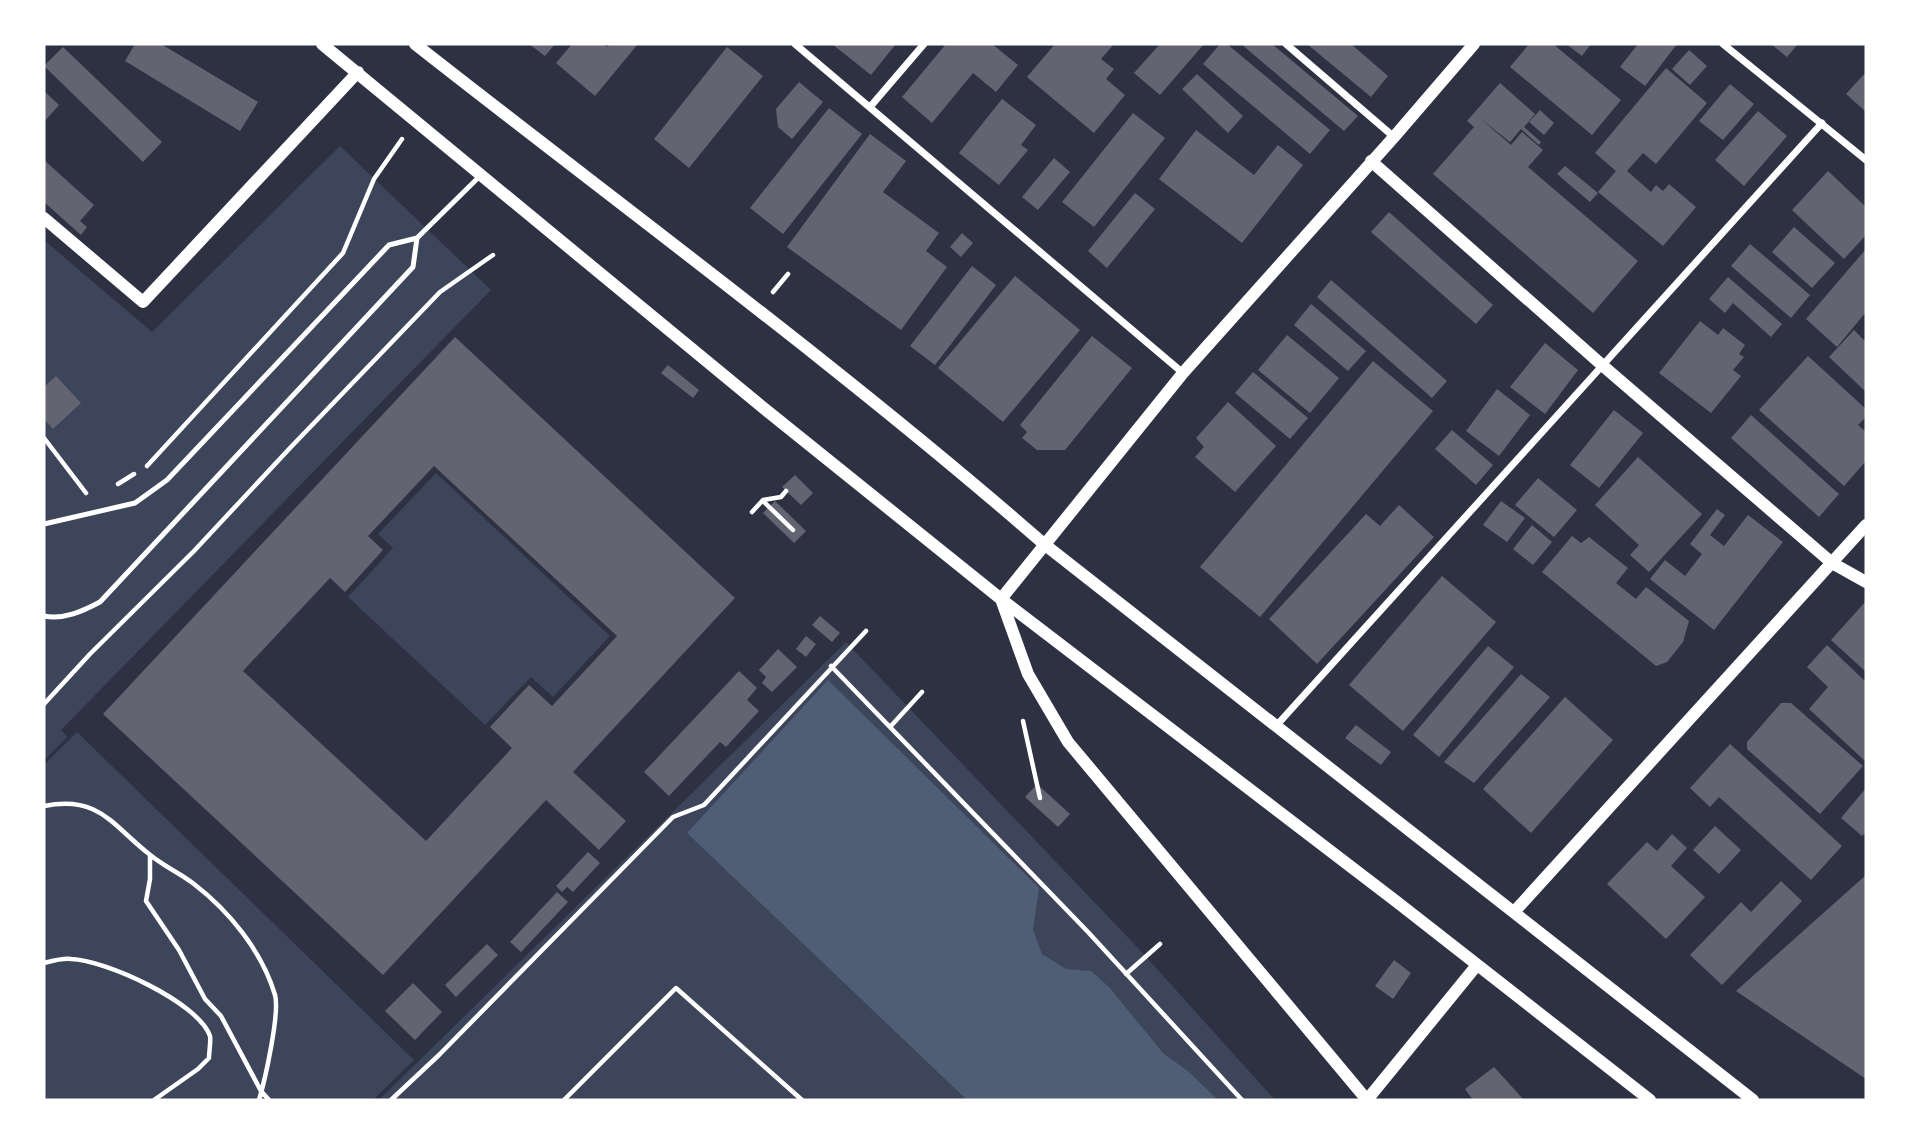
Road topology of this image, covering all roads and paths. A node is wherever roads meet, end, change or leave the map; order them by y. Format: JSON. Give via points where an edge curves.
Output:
{"nodes":[{"id":1,"x":322,"y":44,"type":"edge"},
{"id":2,"x":415,"y":44,"type":"edge"},
{"id":3,"x":795,"y":44,"type":"edge"},
{"id":4,"x":924,"y":44,"type":"edge"},
{"id":5,"x":1286,"y":44,"type":"edge"},
{"id":6,"x":1474,"y":44,"type":"edge"},
{"id":7,"x":1723,"y":44,"type":"edge"},
{"id":8,"x":358,"y":72,"type":"junction"},
{"id":9,"x":870,"y":107,"type":"junction"},
{"id":10,"x":416,"y":119,"type":"junction"},
{"id":11,"x":1822,"y":123,"type":"junction"},
{"id":12,"x":1394,"y":137,"type":"junction"},
{"id":13,"x":1866,"y":159,"type":"edge"},
{"id":14,"x":1371,"y":161,"type":"junction"},
{"id":15,"x":481,"y":175,"type":"junction"},
{"id":16,"x":44,"y":218,"type":"edge"},
{"id":17,"x":416,"y":238,"type":"junction"},
{"id":18,"x":493,"y":255,"type":"dead end"},
{"id":19,"x":788,"y":274,"type":"dead end"},
{"id":20,"x":773,"y":293,"type":"dead end"},
{"id":21,"x":1602,"y":365,"type":"junction"},
{"id":22,"x":1183,"y":373,"type":"junction"},
{"id":23,"x":44,"y":438,"type":"edge"},
{"id":24,"x":146,"y":467,"type":"dead end"},
{"id":25,"x":136,"y":473,"type":"dead end"},
{"id":26,"x":108,"y":490,"type":"dead end"},
{"id":27,"x":786,"y":491,"type":"dead end"},
{"id":28,"x":78,"y":498,"type":"dead end"},
{"id":29,"x":763,"y":500,"type":"junction"},
{"id":30,"x":752,"y":512,"type":"dead end"},
{"id":31,"x":44,"y":524,"type":"edge"},
{"id":32,"x":1866,"y":525,"type":"edge"},
{"id":33,"x":793,"y":530,"type":"dead end"},
{"id":34,"x":1044,"y":544,"type":"junction"},
{"id":35,"x":1832,"y":562,"type":"junction"},
{"id":36,"x":1866,"y":582,"type":"edge"},
{"id":37,"x":1001,"y":599,"type":"junction"},
{"id":38,"x":44,"y":616,"type":"edge"},
{"id":39,"x":866,"y":631,"type":"dead end"},
{"id":40,"x":831,"y":666,"type":"junction"},
{"id":41,"x":922,"y":692,"type":"dead end"},
{"id":42,"x":44,"y":704,"type":"edge"},
{"id":43,"x":1023,"y":721,"type":"dead end"},
{"id":44,"x":1276,"y":726,"type":"junction"},
{"id":45,"x":890,"y":727,"type":"junction"},
{"id":46,"x":1040,"y":798,"type":"dead end"},
{"id":47,"x":44,"y":806,"type":"edge"},
{"id":48,"x":150,"y":855,"type":"junction"},
{"id":49,"x":1514,"y":912,"type":"junction"},
{"id":50,"x":1160,"y":944,"type":"dead end"},
{"id":51,"x":44,"y":963,"type":"edge"},
{"id":52,"x":1477,"y":965,"type":"junction"},
{"id":53,"x":1126,"y":974,"type":"junction"},
{"id":54,"x":261,"y":1091,"type":"junction"},
{"id":55,"x":154,"y":1100,"type":"edge"},
{"id":56,"x":259,"y":1100,"type":"edge"},
{"id":57,"x":269,"y":1100,"type":"edge"},
{"id":58,"x":391,"y":1100,"type":"edge"},
{"id":59,"x":564,"y":1100,"type":"edge"},
{"id":60,"x":802,"y":1100,"type":"edge"},
{"id":61,"x":1242,"y":1100,"type":"edge"},
{"id":62,"x":1367,"y":1100,"type":"edge"},
{"id":63,"x":1650,"y":1100,"type":"edge"},
{"id":64,"x":1753,"y":1100,"type":"edge"}],
"edges":[{"from":1,"to":8,"type":"street"},
{"from":2,"to":34,"type":"street","via":[[649,223]]},
{"from":3,"to":9,"type":"street"},
{"from":4,"to":9,"type":"street"},
{"from":5,"to":12,"type":"street"},
{"from":6,"to":12,"type":"street"},
{"from":7,"to":11,"type":"street"},
{"from":8,"to":10,"type":"street"},
{"from":8,"to":16,"type":"street","via":[[144,302]]},
{"from":9,"to":22,"type":"street"},
{"from":10,"to":15,"type":"street"},
{"from":10,"to":24,"type":"path","via":[[374,179],[343,253]]},
{"from":11,"to":13,"type":"street"},
{"from":11,"to":21,"type":"street"},
{"from":12,"to":14,"type":"street"},
{"from":14,"to":21,"type":"street"},
{"from":14,"to":22,"type":"street"},
{"from":15,"to":17,"type":"lane"},
{"from":15,"to":37,"type":"street"},
{"from":17,"to":31,"type":"lane","via":[[389,245],[167,480],[135,503]]},
{"from":17,"to":38,"type":"lane","via":[[413,267],[100,602],[80,613]]},
{"from":18,"to":42,"type":"path","via":[[440,292]]},
{"from":19,"to":20,"type":"path"},
{"from":21,"to":35,"type":"street"},
{"from":21,"to":44,"type":"street"},
{"from":22,"to":34,"type":"street"},
{"from":23,"to":28,"type":"path","via":[[88,495]]},
{"from":25,"to":26,"type":"path"},
{"from":27,"to":29,"type":"path"},
{"from":29,"to":30,"type":"path"},
{"from":29,"to":33,"type":"path"},
{"from":32,"to":35,"type":"street"},
{"from":34,"to":37,"type":"street"},
{"from":34,"to":44,"type":"street"},
{"from":35,"to":36,"type":"street"},
{"from":35,"to":49,"type":"street"},
{"from":37,"to":52,"type":"street"},
{"from":37,"to":62,"type":"street","via":[[1028,674],[1068,742]]},
{"from":39,"to":40,"type":"path"},
{"from":40,"to":45,"type":"path"},
{"from":40,"to":58,"type":"path","via":[[704,805],[673,817]]},
{"from":41,"to":45,"type":"path"},
{"from":43,"to":46,"type":"path"},
{"from":44,"to":49,"type":"street"},
{"from":45,"to":53,"type":"path"},
{"from":47,"to":48,"type":"path","via":[[74,804],[104,813]]},
{"from":48,"to":54,"type":"path","via":[[146,901],[205,999],[221,1016]]},
{"from":48,"to":54,"type":"path","via":[[213,900],[231,918],[261,964],[276,997]]},
{"from":49,"to":64,"type":"street"},
{"from":50,"to":53,"type":"path"},
{"from":51,"to":55,"type":"path","via":[[71,959],[107,968],[160,991],[197,1018],[210,1037],[209,1058]]},
{"from":52,"to":62,"type":"street"},
{"from":52,"to":63,"type":"street"},
{"from":53,"to":61,"type":"path"},
{"from":54,"to":56,"type":"path"},
{"from":54,"to":57,"type":"path"},
{"from":59,"to":60,"type":"path","via":[[676,988]]}]}
